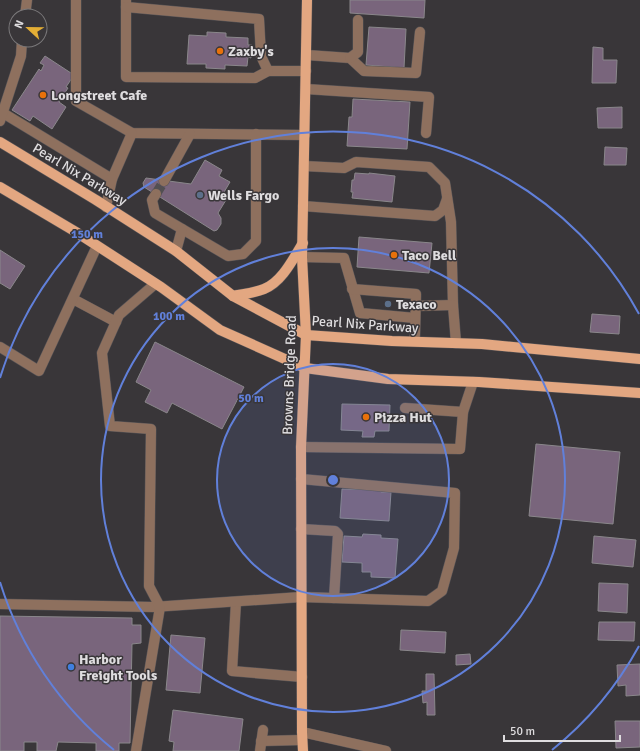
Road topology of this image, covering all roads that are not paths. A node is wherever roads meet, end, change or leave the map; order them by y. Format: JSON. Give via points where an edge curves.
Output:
{"nodes":[{"id":1,"x":76,"y":0,"type":"edge"},
{"id":2,"x":307,"y":0,"type":"edge"},
{"id":3,"x":126,"y":3,"type":"edge"},
{"id":4,"x":358,"y":20,"type":"dead end"},
{"id":5,"x":420,"y":32,"type":"dead end"},
{"id":6,"x":22,"y":48,"type":"edge"},
{"id":7,"x":306,"y":56,"type":"junction"},
{"id":8,"x":350,"y":58,"type":"junction"},
{"id":9,"x":268,"y":71,"type":"junction"},
{"id":10,"x":306,"y":71,"type":"junction"},
{"id":11,"x":306,"y":90,"type":"junction"},
{"id":12,"x":1,"y":117,"type":"edge"},
{"id":13,"x":132,"y":133,"type":"junction"},
{"id":14,"x":426,"y":133,"type":"dead end"},
{"id":15,"x":190,"y":134,"type":"junction"},
{"id":16,"x":256,"y":134,"type":"junction"},
{"id":17,"x":305,"y":135,"type":"junction"},
{"id":18,"x":0,"y":142,"type":"edge"},
{"id":19,"x":304,"y":166,"type":"junction"},
{"id":20,"x":112,"y":178,"type":"junction"},
{"id":21,"x":164,"y":181,"type":"tunnel mouth"},
{"id":22,"x":0,"y":187,"type":"edge"},
{"id":23,"x":156,"y":194,"type":"tunnel mouth"},
{"id":24,"x":447,"y":197,"type":"junction"},
{"id":25,"x":303,"y":206,"type":"junction"},
{"id":26,"x":106,"y":207,"type":"junction"},
{"id":27,"x":182,"y":229,"type":"junction"},
{"id":28,"x":303,"y":243,"type":"junction"},
{"id":29,"x":97,"y":246,"type":"junction"},
{"id":30,"x":176,"y":251,"type":"junction"},
{"id":31,"x":302,"y":257,"type":"junction"},
{"id":32,"x":155,"y":284,"type":"junction"},
{"id":33,"x":352,"y":289,"type":"junction"},
{"id":34,"x":233,"y":296,"type":"junction"},
{"id":35,"x":73,"y":299,"type":"junction"},
{"id":36,"x":453,"y":305,"type":"junction"},
{"id":37,"x":415,"y":306,"type":"junction"},
{"id":38,"x":415,"y":318,"type":"junction"},
{"id":39,"x":116,"y":322,"type":"junction"},
{"id":40,"x":306,"y":335,"type":"junction"},
{"id":41,"x":414,"y":342,"type":"junction"},
{"id":42,"x":456,"y":343,"type":"junction"},
{"id":43,"x":0,"y":346,"type":"edge"},
{"id":44,"x":640,"y":359,"type":"edge"},
{"id":45,"x":305,"y":368,"type":"junction"},
{"id":46,"x":473,"y":382,"type":"junction"},
{"id":47,"x":640,"y":393,"type":"edge"},
{"id":48,"x":405,"y":408,"type":"dead end"},
{"id":49,"x":463,"y":412,"type":"junction"},
{"id":50,"x":301,"y":447,"type":"junction"},
{"id":51,"x":301,"y":479,"type":"junction"},
{"id":52,"x":301,"y":529,"type":"junction"},
{"id":53,"x":301,"y":597,"type":"junction"},
{"id":54,"x":334,"y":598,"type":"junction"},
{"id":55,"x":236,"y":602,"type":"junction"},
{"id":56,"x":0,"y":604,"type":"edge"},
{"id":57,"x":160,"y":607,"type":"junction"},
{"id":58,"x":302,"y":677,"type":"junction"},
{"id":59,"x":262,"y":730,"type":"dead end"},
{"id":60,"x":302,"y":736,"type":"junction"},
{"id":61,"x":261,"y":746,"type":"edge"},
{"id":62,"x":136,"y":751,"type":"edge"},
{"id":63,"x":303,"y":751,"type":"edge"},
{"id":64,"x":386,"y":751,"type":"edge"}],
"edges":[{"from":1,"to":13,"type":"street","via":[[76,101]]},
{"from":2,"to":7,"type":"main road","name":"Browns Bridge Road"},
{"from":3,"to":9,"type":"street","via":[[259,19],[261,56]]},
{"from":3,"to":9,"type":"street","via":[[126,77],[255,78]]},
{"from":4,"to":8,"type":"street","via":[[358,52]]},
{"from":5,"to":8,"type":"street","via":[[416,73],[364,71]]},
{"from":6,"to":12,"type":"street"},
{"from":7,"to":8,"type":"street"},
{"from":7,"to":10,"type":"main road","name":"Browns Bridge Road"},
{"from":9,"to":10,"type":"street"},
{"from":10,"to":11,"type":"main road","name":"Browns Bridge Road"},
{"from":11,"to":14,"type":"street","via":[[429,97]]},
{"from":11,"to":17,"type":"main road","name":"Browns Bridge Road"},
{"from":12,"to":20,"type":"street"},
{"from":13,"to":15,"type":"street"},
{"from":13,"to":20,"type":"street"},
{"from":15,"to":16,"type":"street"},
{"from":15,"to":21,"type":"street"},
{"from":16,"to":17,"type":"street"},
{"from":16,"to":27,"type":"street","via":[[256,241],[243,254],[228,256]]},
{"from":17,"to":19,"type":"main road","name":"Browns Bridge Road"},
{"from":18,"to":26,"type":"main road","name":"Pearl Nix Parkway"},
{"from":19,"to":24,"type":"street","via":[[344,168],[356,162],[430,167],[445,183]]},
{"from":19,"to":25,"type":"main road","name":"Browns Bridge Road"},
{"from":20,"to":26,"type":"street"},
{"from":22,"to":29,"type":"main road"},
{"from":23,"to":27,"type":"street","via":[[152,200],[155,213]]},
{"from":24,"to":25,"type":"street","via":[[443,210],[435,216]]},
{"from":24,"to":36,"type":"street","via":[[451,222]]},
{"from":25,"to":28,"type":"main road","name":"Browns Bridge Road"},
{"from":26,"to":30,"type":"main road","name":"Pearl Nix Parkway"},
{"from":27,"to":30,"type":"street"},
{"from":28,"to":31,"type":"main road","name":"Browns Bridge Road"},
{"from":28,"to":34,"type":"main road","via":[[276,281],[265,288]]},
{"from":29,"to":32,"type":"main road"},
{"from":29,"to":35,"type":"street"},
{"from":30,"to":34,"type":"main road","name":"Pearl Nix Parkway"},
{"from":31,"to":33,"type":"street","via":[[344,258]]},
{"from":31,"to":40,"type":"main road","name":"Browns Bridge Road"},
{"from":32,"to":39,"type":"street","via":[[119,315]]},
{"from":32,"to":45,"type":"main road","via":[[220,330]]},
{"from":33,"to":37,"type":"street","via":[[416,294]]},
{"from":33,"to":38,"type":"street","via":[[360,313]]},
{"from":34,"to":40,"type":"main road","name":"Pearl Nix Parkway"},
{"from":35,"to":39,"type":"street"},
{"from":35,"to":43,"type":"street","via":[[39,371]]},
{"from":36,"to":37,"type":"street"},
{"from":36,"to":42,"type":"street"},
{"from":37,"to":38,"type":"street"},
{"from":38,"to":41,"type":"street"},
{"from":39,"to":57,"type":"street","via":[[102,353],[110,426],[151,429],[150,586]]},
{"from":40,"to":41,"type":"main road","name":"Pearl Nix Parkway"},
{"from":40,"to":45,"type":"main road","name":"Browns Bridge Road"},
{"from":41,"to":42,"type":"main road","name":"Pearl Nix Parkway"},
{"from":42,"to":44,"type":"main road","name":"Pearl Nix Parkway"},
{"from":45,"to":46,"type":"main road","via":[[388,379]]},
{"from":45,"to":50,"type":"main road","name":"Browns Bridge Road"},
{"from":46,"to":47,"type":"main road"},
{"from":46,"to":49,"type":"street"},
{"from":48,"to":49,"type":"street"},
{"from":49,"to":50,"type":"street","via":[[460,449]]},
{"from":50,"to":51,"type":"main road","name":"Browns Bridge Road"},
{"from":51,"to":52,"type":"main road","name":"Browns Bridge Road"},
{"from":51,"to":54,"type":"street","via":[[455,493],[454,548],[442,590],[428,601]]},
{"from":52,"to":53,"type":"main road","name":"Browns Bridge Road"},
{"from":52,"to":54,"type":"street","via":[[338,534]]},
{"from":53,"to":54,"type":"street"},
{"from":53,"to":55,"type":"street"},
{"from":53,"to":58,"type":"main road","name":"Browns Bridge Road"},
{"from":55,"to":57,"type":"street"},
{"from":55,"to":58,"type":"street","via":[[232,671]]},
{"from":56,"to":57,"type":"street"},
{"from":57,"to":62,"type":"street"},
{"from":58,"to":60,"type":"main road","name":"Browns Bridge Road"},
{"from":59,"to":61,"type":"street"},
{"from":60,"to":61,"type":"street"},
{"from":60,"to":63,"type":"main road","name":"Browns Bridge Road"},
{"from":60,"to":64,"type":"street"}]}
